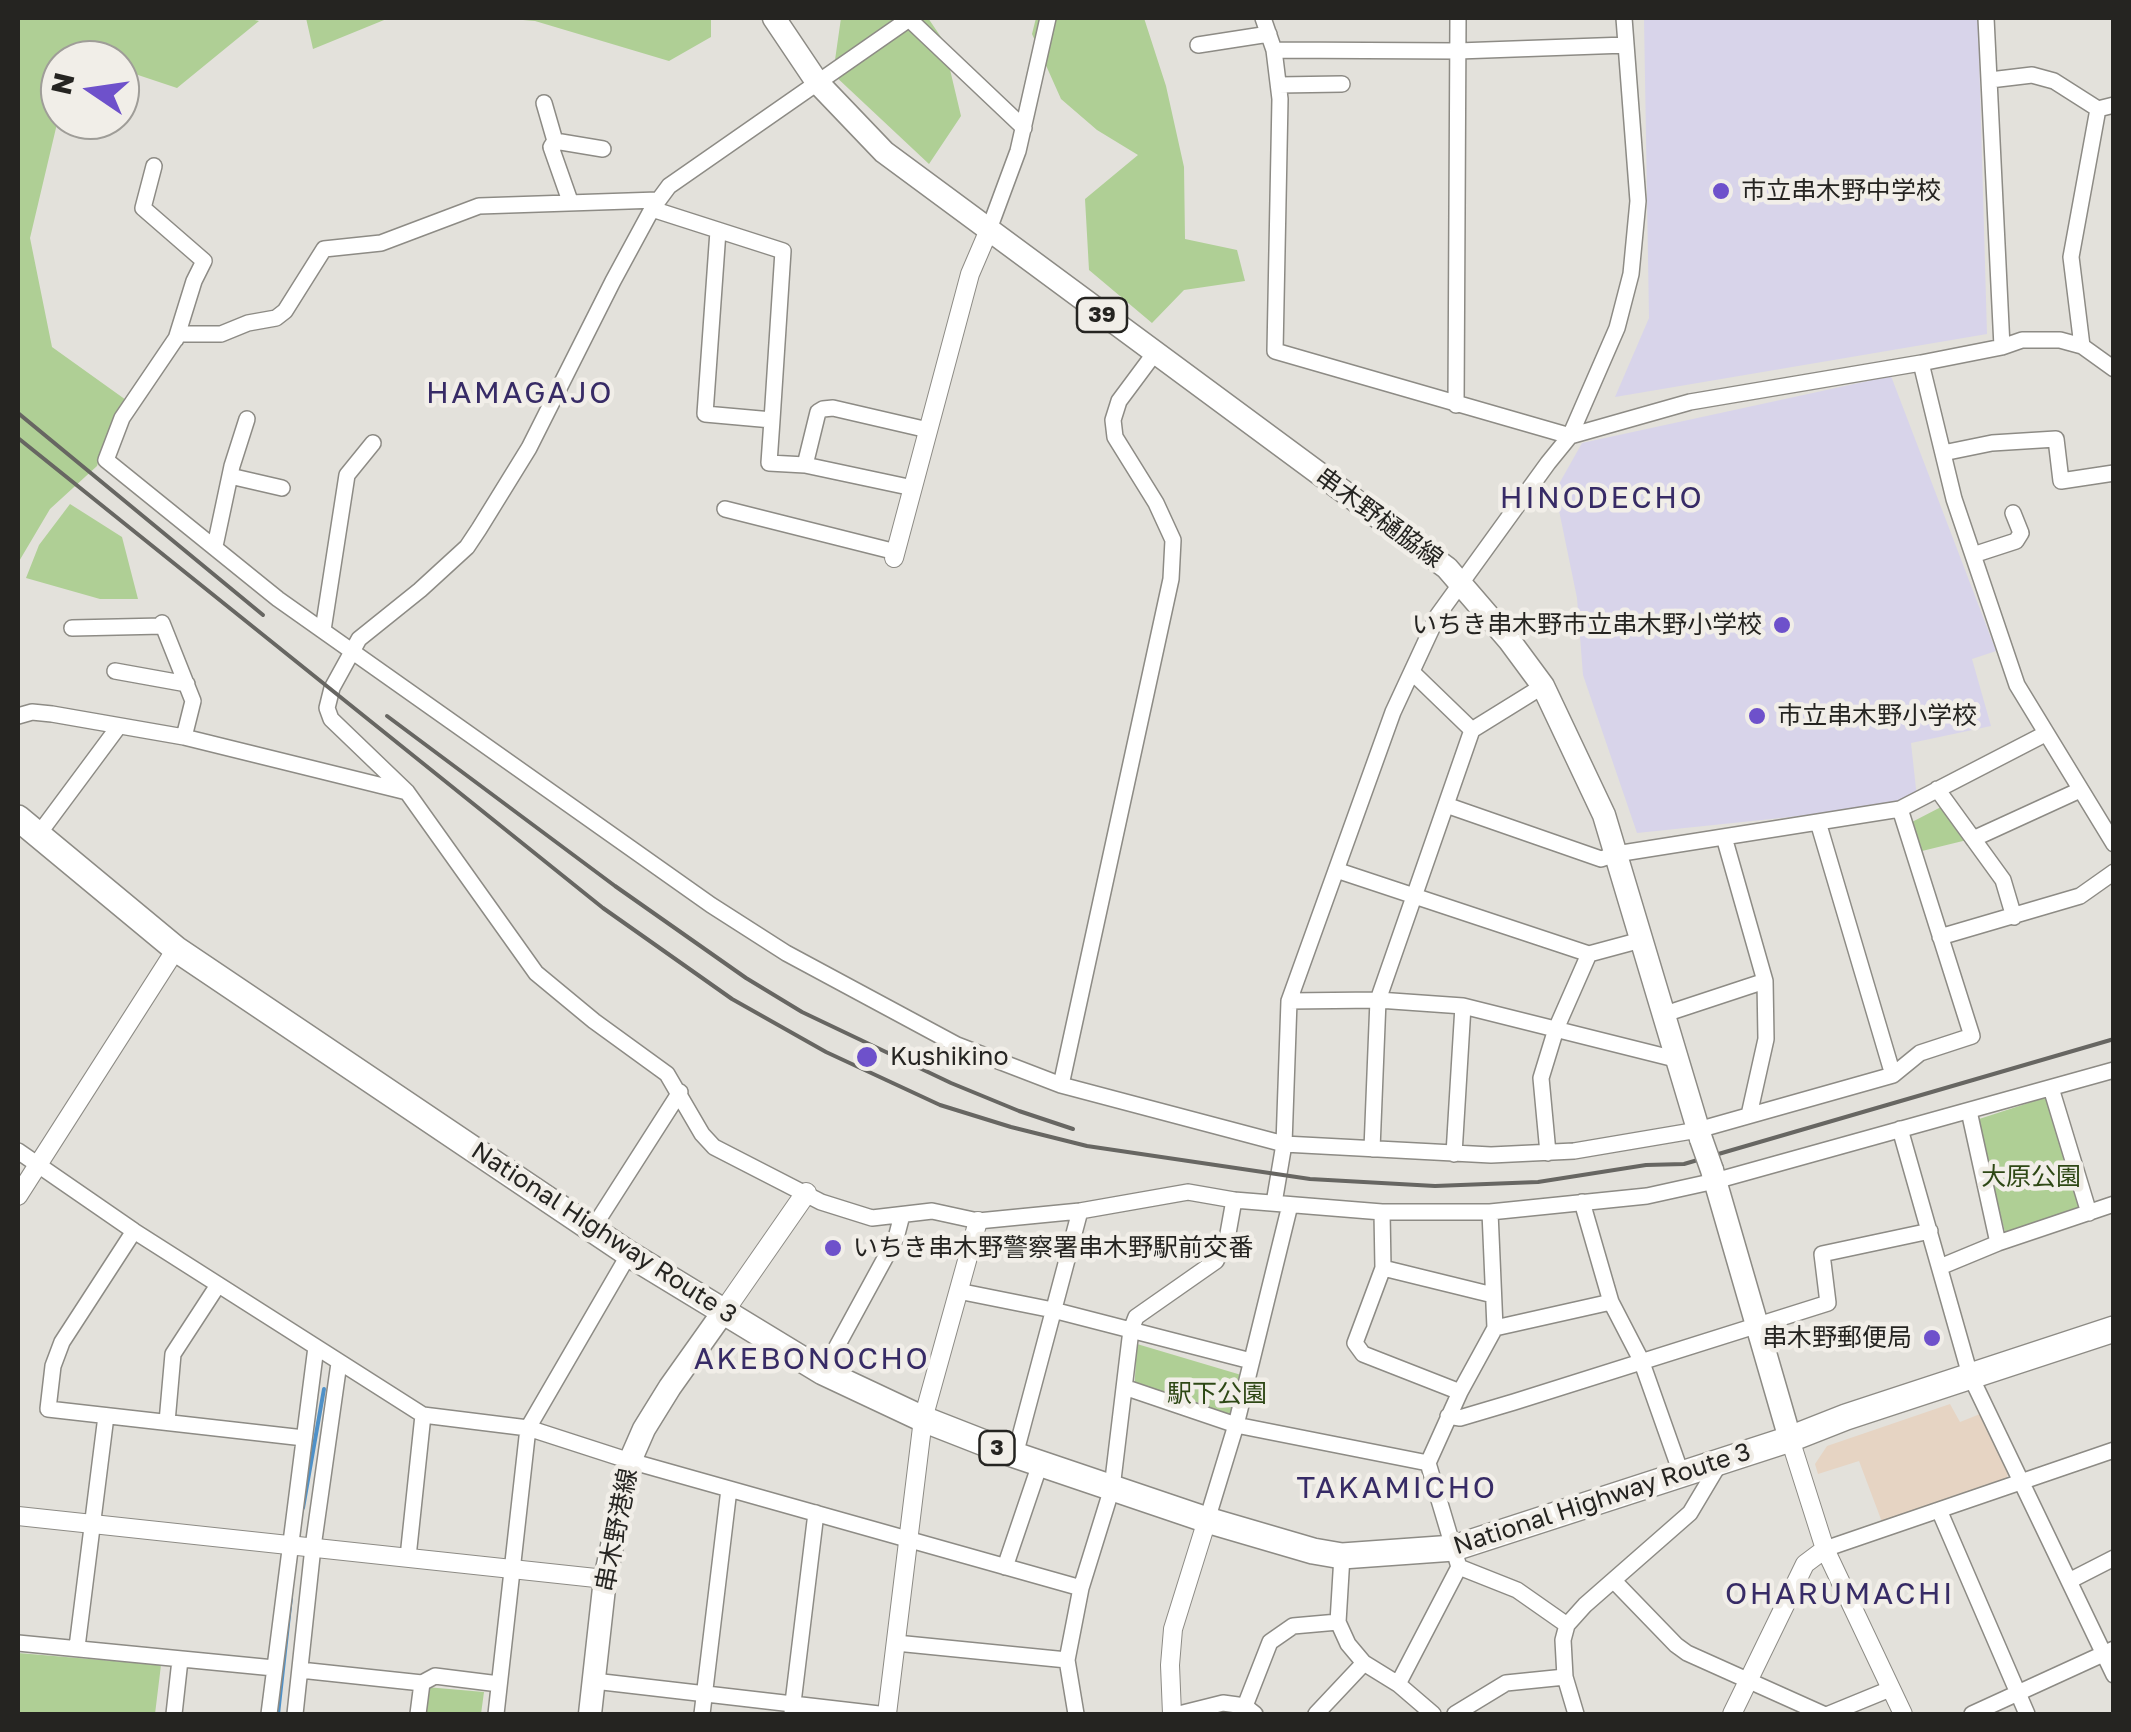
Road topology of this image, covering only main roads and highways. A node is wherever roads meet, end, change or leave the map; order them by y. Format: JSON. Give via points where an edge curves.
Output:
{"nodes":[{"id":1,"x":774,"y":18,"type":"edge"},
{"id":2,"x":18,"y":818,"type":"edge"},
{"id":3,"x":806,"y":1192,"type":"road end"},
{"id":4,"x":724,"y":1311,"type":"junction"},
{"id":5,"x":2114,"y":1328,"type":"edge"},
{"id":6,"x":1790,"y":1440,"type":"junction"},
{"id":7,"x":590,"y":1714,"type":"edge"}],
"edges":[{"from":1,"to":6,"type":"main road","name":"串木野樋脇線","number":"39","bridge":true,"via":[[818,82],[884,152],[1448,568],[1543,686],[1604,815]]},
{"from":2,"to":4,"type":"highway","name":"National Highway Route 3","number":"3","via":[[176,949]]},
{"from":3,"to":4,"type":"main road"},
{"from":4,"to":6,"type":"highway","name":"National Highway Route 3","number":"3","via":[[822,1372],[1015,1456],[1207,1520],[1342,1556],[1456,1558],[1681,1473]]},
{"from":4,"to":7,"type":"main road","name":"串木野港線","via":[[670,1387],[630,1461],[605,1579]]},
{"from":5,"to":6,"type":"highway","name":"National Highway Route 3","number":"3"}]}
